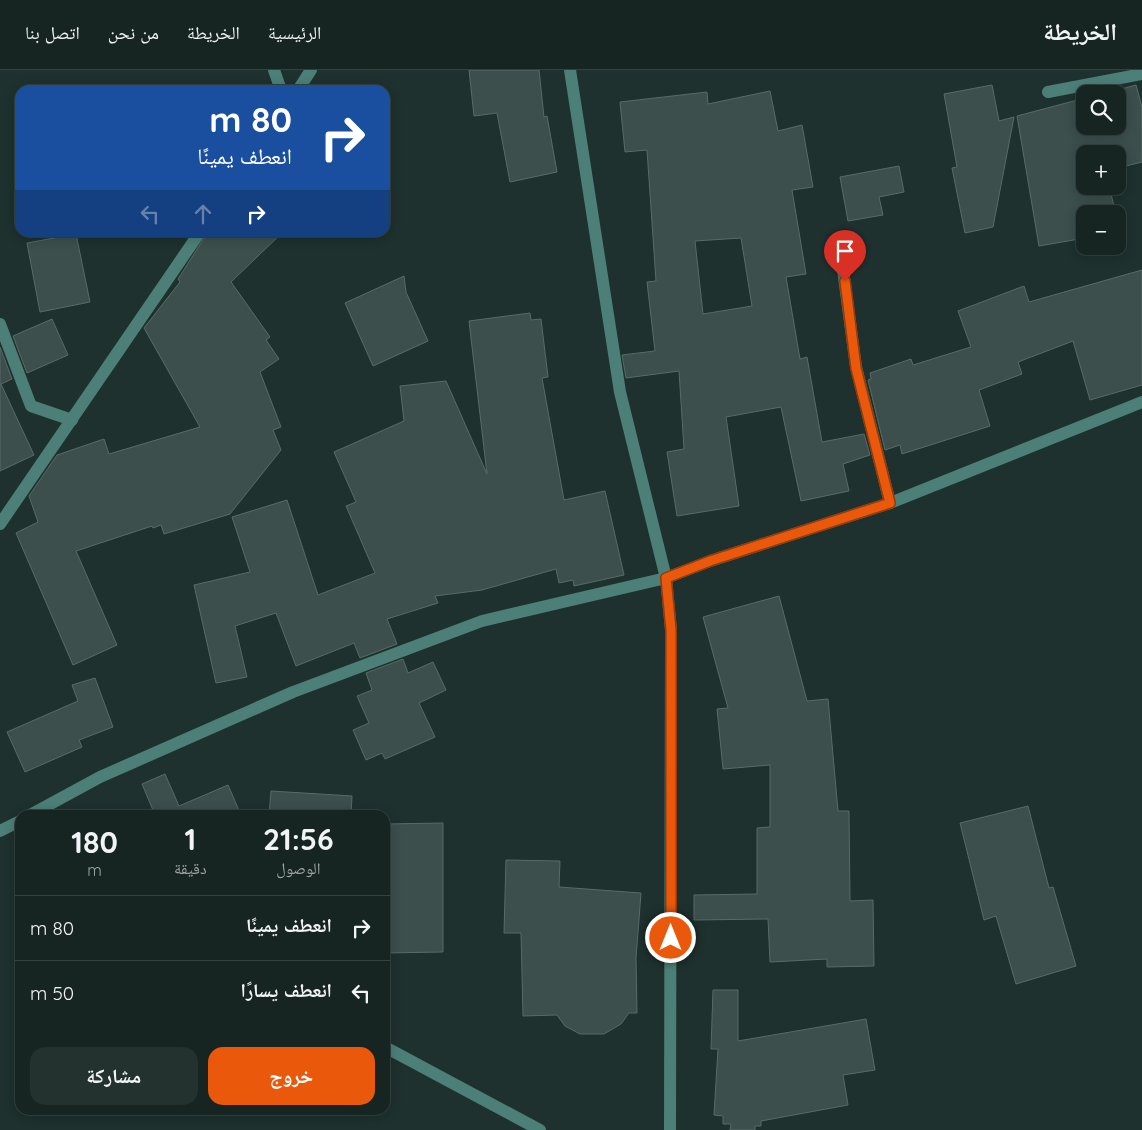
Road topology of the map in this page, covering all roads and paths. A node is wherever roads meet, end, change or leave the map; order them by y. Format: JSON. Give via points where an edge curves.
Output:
{"nodes":[{"id":1,"x":274,"y":70,"type":"edge"},
{"id":2,"x":311,"y":70,"type":"edge"},
{"id":3,"x":570,"y":70,"type":"edge"},
{"id":4,"x":1142,"y":74,"type":"edge"},
{"id":5,"x":279,"y":85,"type":"edge"},
{"id":6,"x":301,"y":85,"type":"edge"},
{"id":7,"x":1048,"y":92,"type":"dead end"},
{"id":8,"x":197,"y":237,"type":"edge"},
{"id":9,"x":840,"y":247,"type":"dead end"},
{"id":10,"x":0,"y":324,"type":"edge"},
{"id":11,"x":1142,"y":402,"type":"edge"},
{"id":12,"x":72,"y":420,"type":"junction"},
{"id":13,"x":890,"y":503,"type":"junction"},
{"id":14,"x":0,"y":524,"type":"edge"},
{"id":15,"x":666,"y":578,"type":"junction"},
{"id":16,"x":39,"y":810,"type":"edge"},
{"id":17,"x":390,"y":1050,"type":"edge"},
{"id":18,"x":540,"y":1130,"type":"edge"},
{"id":19,"x":670,"y":1130,"type":"edge"}],
"edges":[{"from":1,"to":5,"type":"street"},
{"from":2,"to":6,"type":"street"},
{"from":3,"to":15,"type":"street","via":[[620,392]]},
{"from":4,"to":7,"type":"street"},
{"from":8,"to":12,"type":"street"},
{"from":9,"to":13,"type":"street","via":[[856,368]]},
{"from":10,"to":12,"type":"street","via":[[31,406]]},
{"from":11,"to":13,"type":"street"},
{"from":12,"to":14,"type":"street"},
{"from":13,"to":15,"type":"street"},
{"from":15,"to":16,"type":"street","via":[[473,624],[293,692],[100,777]]},
{"from":15,"to":19,"type":"street","via":[[671,630]]},
{"from":17,"to":18,"type":"street"}]}
